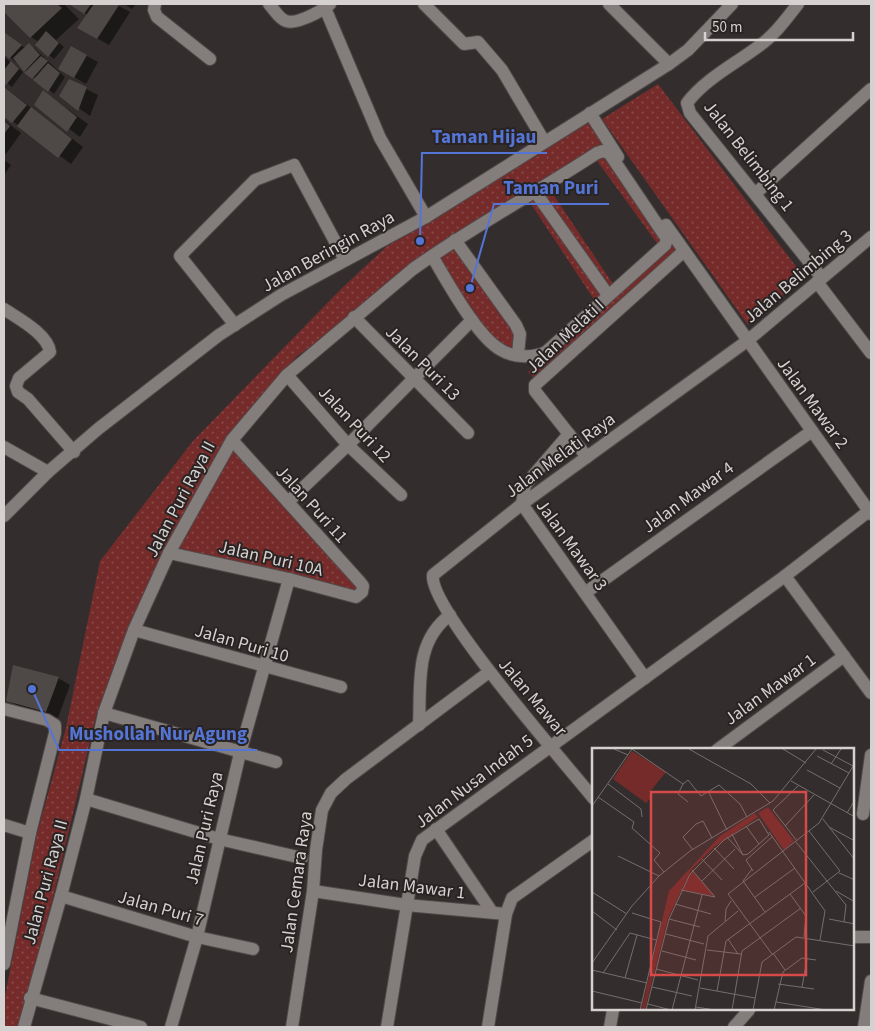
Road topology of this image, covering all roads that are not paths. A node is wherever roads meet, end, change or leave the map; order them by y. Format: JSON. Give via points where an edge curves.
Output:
{"nodes":[{"id":1,"x":155,"y":4,"type":"edge"},
{"id":2,"x":269,"y":4,"type":"edge"},
{"id":3,"x":424,"y":4,"type":"edge"},
{"id":4,"x":609,"y":4,"type":"edge"},
{"id":5,"x":732,"y":4,"type":"edge"},
{"id":6,"x":798,"y":4,"type":"edge"},
{"id":7,"x":328,"y":6,"type":"edge"},
{"id":8,"x":210,"y":59,"type":"dead end"},
{"id":9,"x":669,"y":64,"type":"junction"},
{"id":10,"x":871,"y":89,"type":"edge"},
{"id":11,"x":590,"y":113,"type":"junction"},
{"id":12,"x":544,"y":141,"type":"junction"},
{"id":13,"x":536,"y":193,"type":"junction"},
{"id":14,"x":756,"y":193,"type":"junction"},
{"id":15,"x":426,"y":217,"type":"junction"},
{"id":16,"x":871,"y":237,"type":"edge"},
{"id":17,"x":456,"y":240,"type":"junction"},
{"id":18,"x":684,"y":251,"type":"junction"},
{"id":19,"x":432,"y":256,"type":"junction"},
{"id":20,"x":346,"y":260,"type":"junction"},
{"id":21,"x":819,"y":280,"type":"junction"},
{"id":22,"x":608,"y":295,"type":"junction"},
{"id":23,"x":4,"y":309,"type":"edge"},
{"id":24,"x":354,"y":317,"type":"junction"},
{"id":25,"x":472,"y":320,"type":"junction"},
{"id":26,"x":235,"y":325,"type":"junction"},
{"id":27,"x":747,"y":341,"type":"junction"},
{"id":28,"x":871,"y":353,"type":"edge"},
{"id":29,"x":518,"y":354,"type":"junction"},
{"id":30,"x":287,"y":375,"type":"junction"},
{"id":31,"x":413,"y":379,"type":"junction"},
{"id":32,"x":812,"y":431,"type":"junction"},
{"id":33,"x":468,"y":433,"type":"dead end"},
{"id":34,"x":569,"y":434,"type":"junction"},
{"id":35,"x":232,"y":440,"type":"junction"},
{"id":36,"x":348,"y":445,"type":"junction"},
{"id":37,"x":4,"y":446,"type":"edge"},
{"id":38,"x":74,"y":452,"type":"junction"},
{"id":39,"x":587,"y":457,"type":"junction"},
{"id":40,"x":48,"y":472,"type":"junction"},
{"id":41,"x":401,"y":495,"type":"dead end"},
{"id":42,"x":288,"y":502,"type":"junction"},
{"id":43,"x":522,"y":504,"type":"junction"},
{"id":44,"x":870,"y":513,"type":"edge"},
{"id":45,"x":4,"y":516,"type":"edge"},
{"id":46,"x":169,"y":553,"type":"junction"},
{"id":47,"x":785,"y":576,"type":"junction"},
{"id":48,"x":288,"y":579,"type":"junction"},
{"id":49,"x":362,"y":592,"type":"joint"},
{"id":50,"x":585,"y":593,"type":"junction"},
{"id":51,"x":450,"y":615,"type":"junction"},
{"id":52,"x":134,"y":630,"type":"junction"},
{"id":53,"x":844,"y":656,"type":"junction"},
{"id":54,"x":264,"y":668,"type":"junction"},
{"id":55,"x":489,"y":672,"type":"junction"},
{"id":56,"x":645,"y":678,"type":"junction"},
{"id":57,"x":341,"y":688,"type":"dead end"},
{"id":58,"x":871,"y":693,"type":"edge"},
{"id":59,"x":4,"y":709,"type":"edge"},
{"id":60,"x":104,"y":713,"type":"junction"},
{"id":61,"x":419,"y":725,"type":"junction"},
{"id":62,"x":550,"y":745,"type":"junction"},
{"id":63,"x":720,"y":748,"type":"edge"},
{"id":64,"x":240,"y":752,"type":"junction"},
{"id":65,"x":871,"y":755,"type":"edge"},
{"id":66,"x":276,"y":762,"type":"dead end"},
{"id":67,"x":592,"y":797,"type":"edge"},
{"id":68,"x":86,"y":799,"type":"junction"},
{"id":69,"x":863,"y":814,"type":"edge"},
{"id":70,"x":4,"y":825,"type":"edge"},
{"id":71,"x":436,"y":829,"type":"junction"},
{"id":72,"x":30,"y":833,"type":"junction"},
{"id":73,"x":220,"y":839,"type":"junction"},
{"id":74,"x":592,"y":841,"type":"edge"},
{"id":75,"x":302,"y":858,"type":"dead end"},
{"id":76,"x":313,"y":891,"type":"junction"},
{"id":77,"x":61,"y":896,"type":"junction"},
{"id":78,"x":406,"y":905,"type":"junction"},
{"id":79,"x":492,"y":912,"type":"junction"},
{"id":80,"x":506,"y":914,"type":"junction"},
{"id":81,"x":196,"y":937,"type":"junction"},
{"id":82,"x":855,"y":937,"type":"edge"},
{"id":83,"x":871,"y":937,"type":"edge"},
{"id":84,"x":253,"y":949,"type":"dead end"},
{"id":85,"x":4,"y":964,"type":"edge"},
{"id":86,"x":871,"y":981,"type":"edge"},
{"id":87,"x":30,"y":998,"type":"junction"},
{"id":88,"x":613,"y":1011,"type":"edge"},
{"id":89,"x":748,"y":1011,"type":"edge"},
{"id":90,"x":24,"y":1027,"type":"edge"},
{"id":91,"x":141,"y":1027,"type":"edge"},
{"id":92,"x":171,"y":1027,"type":"edge"},
{"id":93,"x":292,"y":1027,"type":"edge"},
{"id":94,"x":387,"y":1027,"type":"edge"},
{"id":95,"x":488,"y":1027,"type":"edge"},
{"id":96,"x":610,"y":1027,"type":"edge"},
{"id":97,"x":734,"y":1027,"type":"edge"},
{"id":98,"x":864,"y":1027,"type":"edge"}],
"edges":[{"from":1,"to":8,"type":"street","via":[[157,17]]},
{"from":2,"to":7,"type":"street","via":[[288,22],[313,15]]},
{"from":3,"to":12,"type":"street","via":[[464,44],[478,42],[502,70]]},
{"from":4,"to":9,"type":"street"},
{"from":5,"to":9,"type":"street","name":"Jalan Beringin Raya","via":[[688,50]]},
{"from":6,"to":14,"type":"street","name":"Jalan Belimbing 1","via":[[761,45],[719,74],[686,103],[690,113]]},
{"from":7,"to":15,"type":"street","via":[[380,138]]},
{"from":9,"to":11,"type":"street","name":"Jalan Beringin Raya"},
{"from":10,"to":14,"type":"street"},
{"from":11,"to":12,"type":"street","name":"Jalan Beringin Raya"},
{"from":11,"to":18,"type":"street","name":"Jalan Mawar 2"},
{"from":12,"to":15,"type":"street","name":"Jalan Beringin Raya"},
{"from":13,"to":17,"type":"street","name":"Jalan Puri Raya II"},
{"from":13,"to":22,"type":"street"},
{"from":13,"to":22,"type":"street","name":"Jalan Puri Raya II","via":[[596,153],[609,153],[667,239],[665,245]]},
{"from":14,"to":21,"type":"street","name":"Jalan Belimbing 1"},
{"from":15,"to":20,"type":"street","name":"Jalan Beringin Raya"},
{"from":16,"to":21,"type":"street","name":"Jalan Belimbing 3"},
{"from":17,"to":19,"type":"street","name":"Jalan Puri Raya II"},
{"from":17,"to":29,"type":"street","via":[[520,334]]},
{"from":18,"to":27,"type":"street","name":"Jalan Mawar 2"},
{"from":18,"to":34,"type":"street","name":"Jalan Melati I","via":[[535,385],[535,391]]},
{"from":19,"to":24,"type":"street","name":"Jalan Puri Raya II"},
{"from":19,"to":25,"type":"street"},
{"from":20,"to":26,"type":"street","name":"Jalan Beringin Raya","via":[[281,295]]},
{"from":20,"to":26,"type":"street","via":[[294,165],[255,180],[180,256]]},
{"from":21,"to":27,"type":"street","name":"Jalan Belimbing 3"},
{"from":21,"to":28,"type":"street","name":"Jalan Belimbing 1"},
{"from":22,"to":29,"type":"street","via":[[546,352],[529,357]]},
{"from":23,"to":38,"type":"street","via":[[29,325],[49,345],[50,352],[19,378],[16,386]]},
{"from":24,"to":30,"type":"street","name":"Jalan Puri Raya II"},
{"from":24,"to":31,"type":"street","name":"Jalan Puri 13"},
{"from":25,"to":29,"type":"street","via":[[502,351]]},
{"from":25,"to":31,"type":"street"},
{"from":26,"to":38,"type":"street","name":"Jalan Beringin Raya","via":[[155,383]]},
{"from":27,"to":32,"type":"street","name":"Jalan Mawar 2"},
{"from":27,"to":39,"type":"street","name":"Jalan Melati Raya"},
{"from":30,"to":35,"type":"street","name":"Jalan Puri Raya II"},
{"from":30,"to":36,"type":"street","name":"Jalan Puri 12"},
{"from":31,"to":33,"type":"street","name":"Jalan Puri 13"},
{"from":31,"to":36,"type":"street"},
{"from":32,"to":44,"type":"street","name":"Jalan Mawar 2"},
{"from":32,"to":50,"type":"street","name":"Jalan Mawar 4"},
{"from":34,"to":39,"type":"street","name":"Jalan Melati I"},
{"from":34,"to":43,"type":"street","name":"Jalan Mawar 3","via":[[525,485]]},
{"from":35,"to":42,"type":"street","name":"Jalan Puri 11"},
{"from":35,"to":46,"type":"street","name":"Jalan Puri Raya II"},
{"from":36,"to":41,"type":"street","name":"Jalan Puri 12"},
{"from":36,"to":42,"type":"street"},
{"from":37,"to":40,"type":"street"},
{"from":38,"to":40,"type":"street","name":"Jalan Beringin Raya"},
{"from":39,"to":43,"type":"street","name":"Jalan Melati Raya"},
{"from":40,"to":45,"type":"street","name":"Jalan Beringin Raya"},
{"from":42,"to":49,"type":"street","name":"Jalan Puri 11","via":[[360,582]]},
{"from":43,"to":50,"type":"street","name":"Jalan Mawar 3"},
{"from":43,"to":51,"type":"street","name":"Jalan Melati Raya","via":[[432,575],[433,585]]},
{"from":44,"to":47,"type":"street","name":"Jalan Mawar 2"},
{"from":46,"to":48,"type":"street","name":"Jalan Puri 10A"},
{"from":46,"to":52,"type":"street","name":"Jalan Puri Raya II"},
{"from":47,"to":53,"type":"street"},
{"from":47,"to":56,"type":"street","name":"Jalan Mawar 2"},
{"from":48,"to":49,"type":"street","name":"Jalan Puri 10A","via":[[356,597]]},
{"from":48,"to":54,"type":"street","name":"Jalan Puri Raya"},
{"from":50,"to":56,"type":"street","name":"Jalan Mawar 3"},
{"from":51,"to":55,"type":"street","name":"Jalan Mawar"},
{"from":51,"to":61,"type":"street","via":[[428,638]]},
{"from":52,"to":54,"type":"street","name":"Jalan Puri 10"},
{"from":52,"to":60,"type":"street","name":"Jalan Puri Raya II"},
{"from":53,"to":58,"type":"street"},
{"from":53,"to":63,"type":"street","name":"Jalan Mawar 1"},
{"from":54,"to":57,"type":"street","name":"Jalan Puri 10"},
{"from":54,"to":64,"type":"street","name":"Jalan Puri Raya"},
{"from":55,"to":61,"type":"street","name":"Jalan Cemara Raya"},
{"from":55,"to":62,"type":"street","name":"Jalan Mawar"},
{"from":56,"to":62,"type":"street","name":"Jalan Mawar 2"},
{"from":59,"to":72,"type":"street","via":[[47,720],[54,725],[55,733]]},
{"from":60,"to":64,"type":"street"},
{"from":60,"to":68,"type":"street","name":"Jalan Puri Raya II"},
{"from":61,"to":76,"type":"street","name":"Jalan Cemara Raya","via":[[331,793],[322,810]]},
{"from":62,"to":67,"type":"street","name":"Jalan Mawar"},
{"from":62,"to":71,"type":"street","name":"Jalan Nusa Indah 5"},
{"from":64,"to":66,"type":"street"},
{"from":64,"to":73,"type":"street","name":"Jalan Puri Raya"},
{"from":65,"to":69,"type":"street"},
{"from":68,"to":73,"type":"street"},
{"from":68,"to":77,"type":"street","name":"Jalan Puri Raya II"},
{"from":70,"to":72,"type":"street"},
{"from":71,"to":78,"type":"street","name":"Jalan Nusa Indah 5","via":[[422,840],[415,856]]},
{"from":71,"to":79,"type":"street"},
{"from":72,"to":85,"type":"street"},
{"from":73,"to":75,"type":"street"},
{"from":73,"to":81,"type":"street","name":"Jalan Puri Raya"},
{"from":74,"to":80,"type":"street","via":[[512,898]]},
{"from":76,"to":78,"type":"street","name":"Jalan Mawar 1"},
{"from":76,"to":93,"type":"street","name":"Jalan Cemara Raya"},
{"from":77,"to":81,"type":"street","name":"Jalan Puri 7"},
{"from":77,"to":87,"type":"street","name":"Jalan Puri Raya II"},
{"from":78,"to":79,"type":"street","name":"Jalan Mawar 1"},
{"from":78,"to":94,"type":"street","name":"Jalan Nusa Indah 5"},
{"from":79,"to":80,"type":"street","name":"Jalan Mawar 1"},
{"from":80,"to":95,"type":"street"},
{"from":81,"to":84,"type":"street","name":"Jalan Puri 7"},
{"from":81,"to":92,"type":"street","name":"Jalan Puri Raya"},
{"from":82,"to":83,"type":"street"},
{"from":86,"to":98,"type":"street"},
{"from":87,"to":90,"type":"street","name":"Jalan Puri Raya II"},
{"from":87,"to":91,"type":"street"},
{"from":88,"to":96,"type":"street"},
{"from":89,"to":97,"type":"street"}]}
